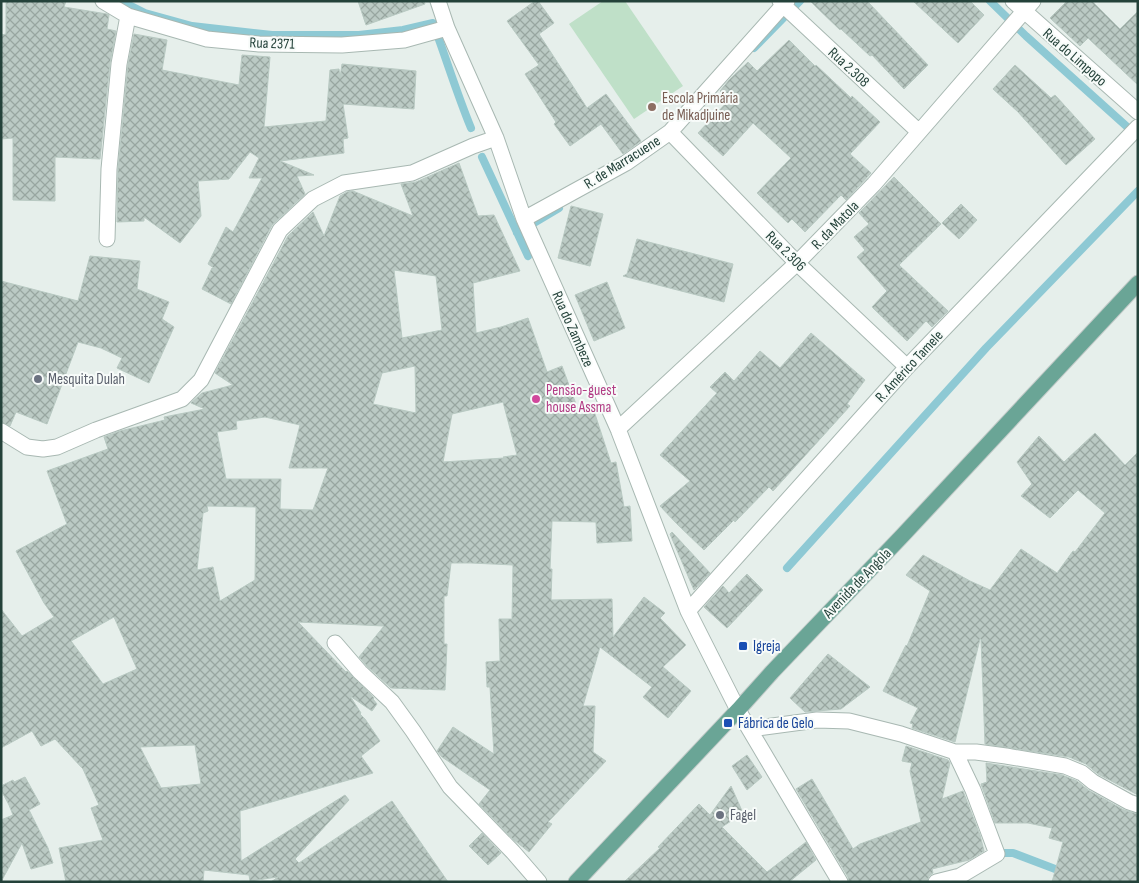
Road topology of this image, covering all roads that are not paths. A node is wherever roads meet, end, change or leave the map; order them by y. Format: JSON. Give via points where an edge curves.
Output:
{"nodes":[{"id":1,"x":103,"y":1,"type":"edge"},
{"id":2,"x":438,"y":1,"type":"edge"},
{"id":3,"x":1012,"y":1,"type":"edge"},
{"id":4,"x":783,"y":3,"type":"edge"},
{"id":5,"x":1028,"y":6,"type":"edge"},
{"id":6,"x":128,"y":16,"type":"junction"},
{"id":7,"x":447,"y":28,"type":"junction"},
{"id":8,"x":1138,"y":112,"type":"edge"},
{"id":9,"x":1138,"y":127,"type":"edge"},
{"id":10,"x":670,"y":132,"type":"junction"},
{"id":11,"x":919,"y":132,"type":"junction"},
{"id":12,"x":496,"y":138,"type":"junction"},
{"id":13,"x":524,"y":219,"type":"junction"},
{"id":14,"x":107,"y":239,"type":"dead end"},
{"id":15,"x":798,"y":263,"type":"junction"},
{"id":16,"x":1138,"y":283,"type":"edge"},
{"id":17,"x":907,"y":367,"type":"junction"},
{"id":18,"x":618,"y":429,"type":"junction"},
{"id":19,"x":1,"y":431,"type":"edge"},
{"id":20,"x":688,"y":611,"type":"junction"},
{"id":21,"x":335,"y":643,"type":"dead end"},
{"id":22,"x":738,"y":710,"type":"junction"},
{"id":23,"x":750,"y":730,"type":"junction"},
{"id":24,"x":955,"y":752,"type":"junction"},
{"id":25,"x":1138,"y":805,"type":"edge"},
{"id":26,"x":539,"y":882,"type":"edge"},
{"id":27,"x":576,"y":882,"type":"edge"},
{"id":28,"x":840,"y":882,"type":"edge"},
{"id":29,"x":936,"y":882,"type":"edge"}],
"edges":[{"from":1,"to":6,"type":"street","name":"Rua 2371"},
{"from":2,"to":7,"type":"street","name":"Rua do Zambeze"},
{"from":3,"to":5,"type":"street","name":"Rua do Limpopo"},
{"from":4,"to":10,"type":"street","name":"R. de Marracuene"},
{"from":4,"to":11,"type":"street","name":"Rua 2.308"},
{"from":5,"to":8,"type":"street","name":"Rua do Limpopo"},
{"from":5,"to":11,"type":"street","name":"R. da Matola"},
{"from":6,"to":7,"type":"street","name":"Rua 2371","via":[[207,39],[259,44],[342,45],[404,40]]},
{"from":6,"to":14,"type":"street","via":[[119,64],[109,169]]},
{"from":7,"to":12,"type":"street","name":"Rua do Zambeze"},
{"from":9,"to":17,"type":"street","name":"R. Américo Tamele"},
{"from":10,"to":13,"type":"street","name":"R. de Marracuene","via":[[626,163]]},
{"from":10,"to":15,"type":"street","name":"Rua 2.306"},
{"from":11,"to":15,"type":"street","name":"R. da Matola"},
{"from":12,"to":13,"type":"street","name":"Rua do Zambeze"},
{"from":12,"to":19,"type":"street","via":[[412,173],[344,183],[314,198],[280,230],[201,380],[182,399],[43,449],[27,447]]},
{"from":13,"to":18,"type":"street","name":"Rua do Zambeze"},
{"from":15,"to":17,"type":"street","name":"Rua 2.306"},
{"from":15,"to":18,"type":"street","name":"R. da Matola"},
{"from":16,"to":22,"type":"main road","name":"Avenida de Angola"},
{"from":17,"to":20,"type":"street","name":"R. Américo Tamele"},
{"from":18,"to":20,"type":"street","name":"Rua do Zambeze"},
{"from":20,"to":22,"type":"street","name":"Rua do Zambeze"},
{"from":21,"to":26,"type":"street","via":[[392,702],[450,787]]},
{"from":22,"to":23,"type":"street","name":"Rua do Zambeze"},
{"from":22,"to":27,"type":"main road","name":"Avenida de Angola"},
{"from":23,"to":24,"type":"street","via":[[817,720],[849,721]]},
{"from":23,"to":28,"type":"street","name":"Rua do Zambeze"},
{"from":24,"to":25,"type":"street","via":[[976,752],[1065,766]]},
{"from":24,"to":29,"type":"street","via":[[997,854],[960,876]]}]}
